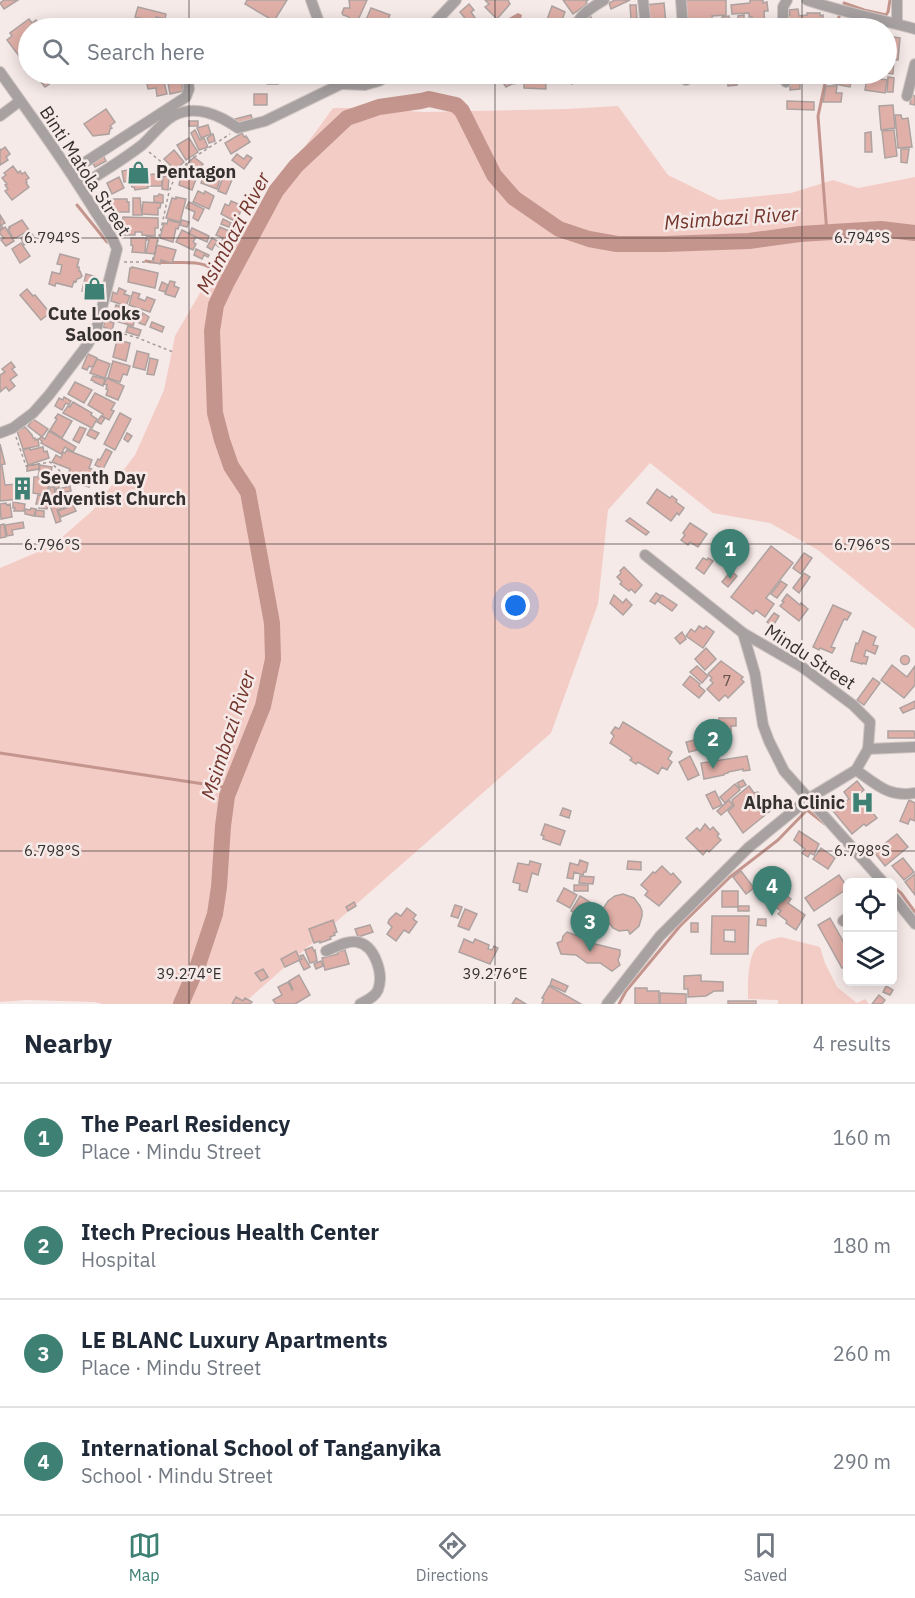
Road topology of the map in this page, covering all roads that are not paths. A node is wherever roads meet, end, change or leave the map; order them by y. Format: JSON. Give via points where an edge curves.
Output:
{"nodes":[{"id":1,"x":311,"y":0,"type":"edge"},
{"id":2,"x":456,"y":0,"type":"edge"},
{"id":3,"x":604,"y":0,"type":"edge"},
{"id":4,"x":643,"y":0,"type":"edge"},
{"id":5,"x":681,"y":0,"type":"edge"},
{"id":6,"x":787,"y":0,"type":"edge"},
{"id":7,"x":807,"y":0,"type":"edge"},
{"id":8,"x":897,"y":0,"type":"edge"},
{"id":9,"x":317,"y":18,"type":"edge"},
{"id":10,"x":439,"y":18,"type":"edge"},
{"id":11,"x":580,"y":18,"type":"edge"},
{"id":12,"x":645,"y":18,"type":"edge"},
{"id":13,"x":682,"y":18,"type":"edge"},
{"id":14,"x":783,"y":18,"type":"edge"},
{"id":15,"x":875,"y":18,"type":"edge"},
{"id":16,"x":897,"y":23,"type":"joint"},
{"id":17,"x":915,"y":29,"type":"edge"},
{"id":18,"x":915,"y":64,"type":"edge"},
{"id":19,"x":0,"y":72,"type":"edge"},
{"id":20,"x":189,"y":84,"type":"edge"},
{"id":21,"x":329,"y":84,"type":"edge"},
{"id":22,"x":907,"y":96,"type":"dead end"},
{"id":23,"x":20,"y":101,"type":"junction"},
{"id":24,"x":0,"y":116,"type":"edge"},
{"id":25,"x":70,"y":172,"type":"junction"},
{"id":26,"x":80,"y":186,"type":"junction"},
{"id":27,"x":0,"y":433,"type":"edge"},
{"id":28,"x":645,"y":555,"type":"dead end"},
{"id":29,"x":743,"y":633,"type":"junction"},
{"id":30,"x":915,"y":747,"type":"edge"},
{"id":31,"x":868,"y":749,"type":"junction"},
{"id":32,"x":856,"y":770,"type":"junction"},
{"id":33,"x":915,"y":793,"type":"edge"},
{"id":34,"x":808,"y":799,"type":"junction"},
{"id":35,"x":879,"y":878,"type":"edge"},
{"id":36,"x":897,"y":901,"type":"edge"},
{"id":37,"x":915,"y":924,"type":"edge"},
{"id":38,"x":326,"y":951,"type":"dead end"},
{"id":39,"x":360,"y":1004,"type":"edge"},
{"id":40,"x":607,"y":1004,"type":"edge"}],
"edges":[{"from":1,"to":9,"type":"street"},
{"from":2,"to":10,"type":"street"},
{"from":3,"to":11,"type":"street"},
{"from":4,"to":12,"type":"street"},
{"from":5,"to":13,"type":"street"},
{"from":6,"to":14,"type":"street"},
{"from":7,"to":15,"type":"street"},
{"from":8,"to":16,"type":"street"},
{"from":16,"to":17,"type":"street"},
{"from":18,"to":22,"type":"street"},
{"from":19,"to":23,"type":"street","name":"Binti Matola Street"},
{"from":20,"to":25,"type":"street","via":[[186,97]]},
{"from":21,"to":26,"type":"street","via":[[265,121],[238,128],[207,112],[189,111],[173,117],[141,146]]},
{"from":23,"to":24,"type":"street"},
{"from":23,"to":25,"type":"street","name":"Binti Matola Street"},
{"from":25,"to":26,"type":"street","name":"Binti Matola Street"},
{"from":26,"to":27,"type":"street","name":"Binti Matola Street","via":[[117,249],[97,327],[33,413]]},
{"from":28,"to":29,"type":"street","name":"Mindu Street"},
{"from":29,"to":31,"type":"street","name":"Mindu Street","via":[[802,667],[853,705],[870,722]]},
{"from":29,"to":34,"type":"street","via":[[769,741],[784,771]]},
{"from":30,"to":31,"type":"street"},
{"from":31,"to":32,"type":"street","name":"Mindu Street"},
{"from":32,"to":33,"type":"street","via":[[878,787],[904,795]]},
{"from":32,"to":34,"type":"street","name":"Mindu Street"},
{"from":34,"to":35,"type":"street"},
{"from":34,"to":40,"type":"street","name":"Mindu Street","via":[[748,848],[660,936]]},
{"from":36,"to":37,"type":"street"},
{"from":38,"to":39,"type":"street","via":[[348,942],[360,942],[370,949],[380,977],[378,989]]}]}
